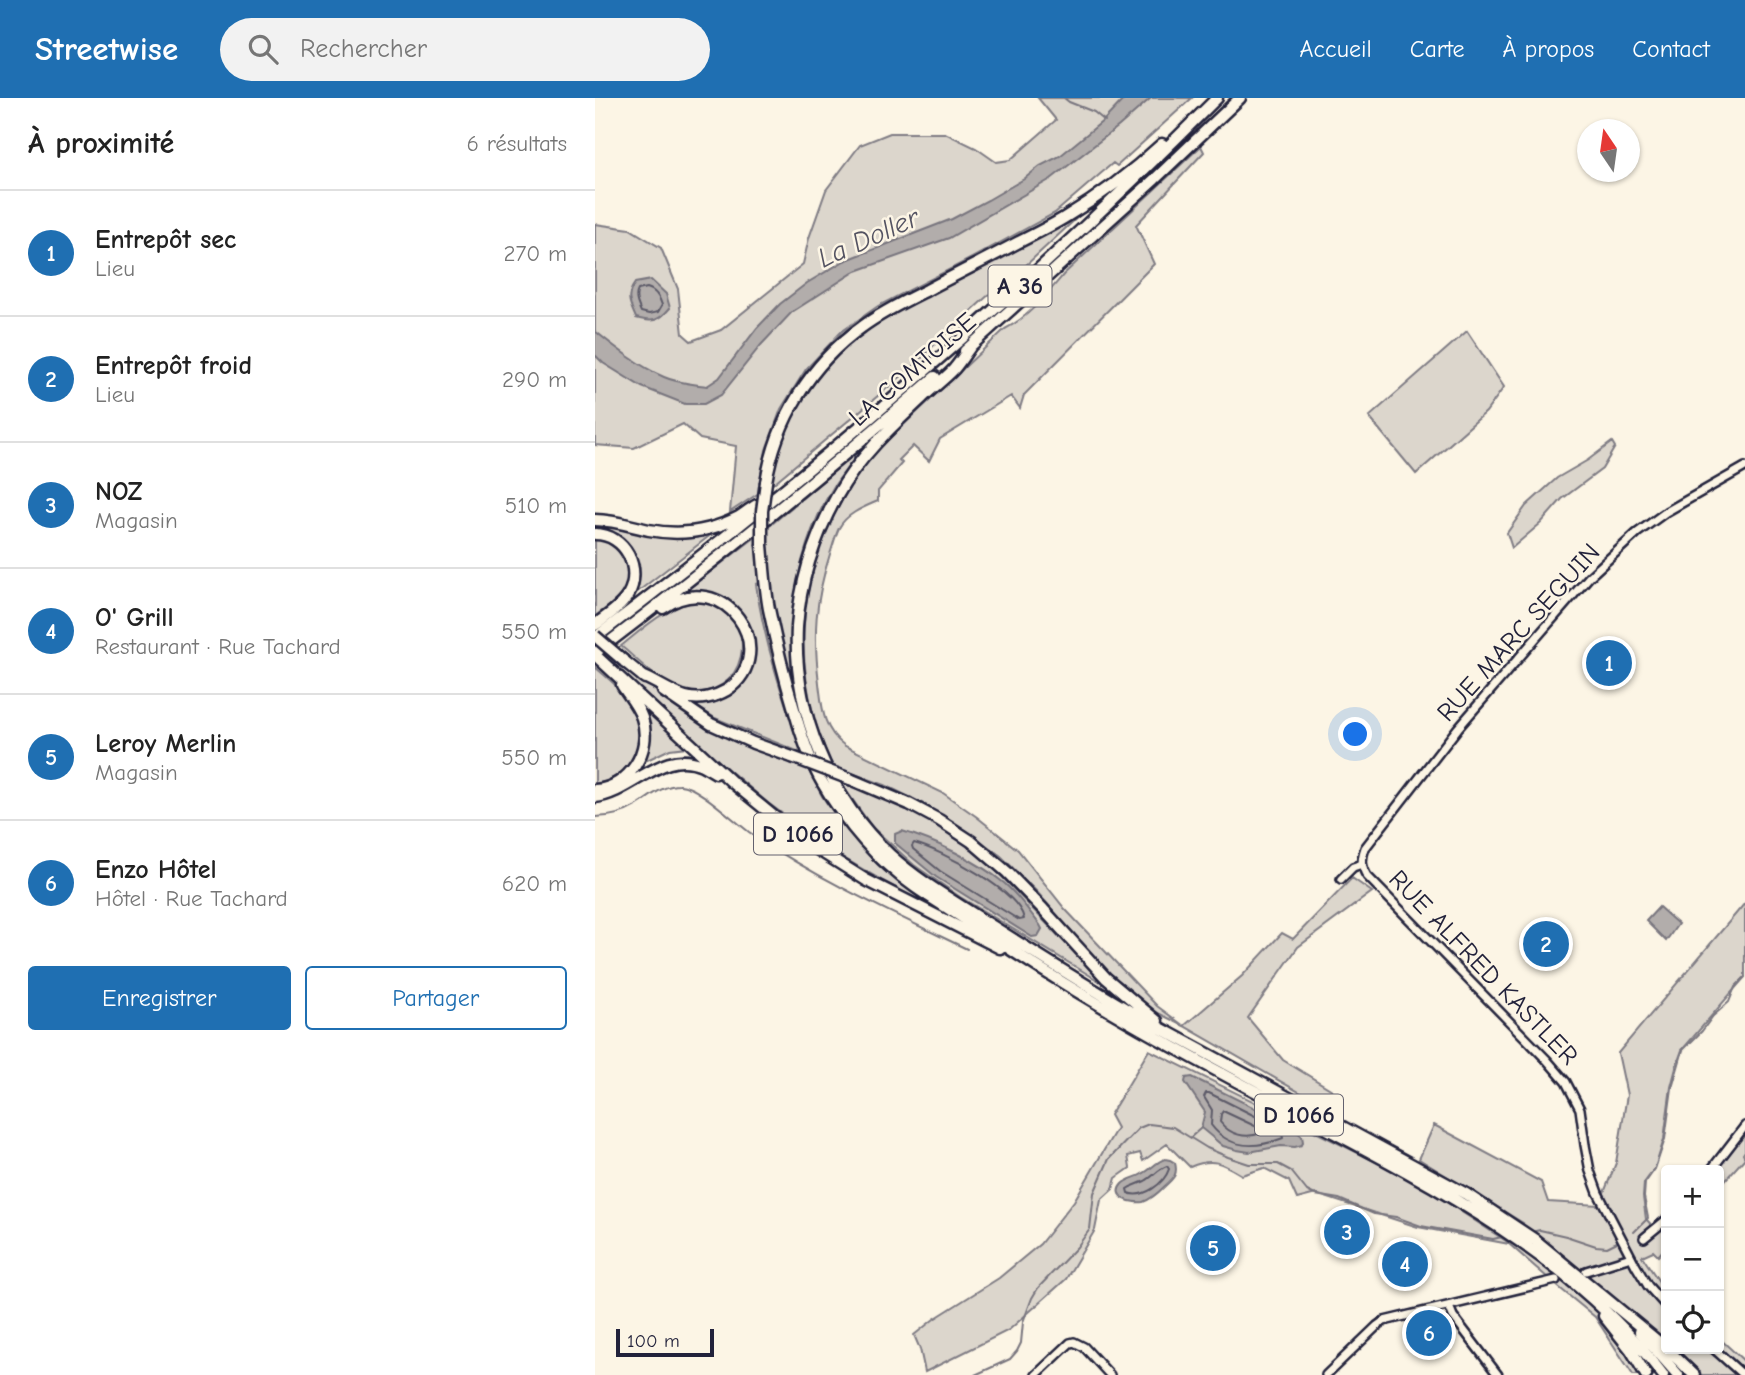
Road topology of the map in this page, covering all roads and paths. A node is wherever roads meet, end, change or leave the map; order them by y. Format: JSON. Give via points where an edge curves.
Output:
{"nodes":[{"id":1,"x":1217,"y":98,"type":"edge"},
{"id":2,"x":1240,"y":98,"type":"edge"},
{"id":3,"x":1181,"y":134,"type":"junction"},
{"id":4,"x":970,"y":347,"type":"junction"},
{"id":5,"x":1745,"y":467,"type":"edge"},
{"id":6,"x":777,"y":496,"type":"junction"},
{"id":7,"x":595,"y":520,"type":"edge"},
{"id":8,"x":595,"y":534,"type":"edge"},
{"id":9,"x":645,"y":615,"type":"junction"},
{"id":10,"x":595,"y":625,"type":"edge"},
{"id":11,"x":595,"y":637,"type":"edge"},
{"id":12,"x":595,"y":654,"type":"edge"},
{"id":13,"x":613,"y":672,"type":"junction"},
{"id":14,"x":642,"y":676,"type":"junction"},
{"id":15,"x":733,"y":783,"type":"junction"},
{"id":16,"x":595,"y":790,"type":"edge"},
{"id":17,"x":595,"y":797,"type":"edge"},
{"id":18,"x":1362,"y":864,"type":"junction"},
{"id":19,"x":1341,"y":879,"type":"dead end"},
{"id":20,"x":1024,"y":959,"type":"junction"},
{"id":21,"x":1177,"y":1036,"type":"junction"},
{"id":22,"x":1745,"y":1126,"type":"edge"},
{"id":23,"x":1715,"y":1165,"type":"edge"},
{"id":24,"x":1661,"y":1224,"type":"edge"},
{"id":25,"x":1644,"y":1238,"type":"dead end"},
{"id":26,"x":1631,"y":1257,"type":"junction"},
{"id":27,"x":1586,"y":1271,"type":"dead end"},
{"id":28,"x":1556,"y":1280,"type":"dead end"},
{"id":29,"x":1603,"y":1294,"type":"junction"},
{"id":30,"x":1661,"y":1300,"type":"edge"},
{"id":31,"x":1450,"y":1306,"type":"junction"},
{"id":32,"x":1600,"y":1307,"type":"junction"},
{"id":33,"x":1661,"y":1343,"type":"edge"},
{"id":34,"x":1673,"y":1354,"type":"edge"},
{"id":35,"x":1720,"y":1354,"type":"edge"},
{"id":36,"x":1743,"y":1372,"type":"edge"},
{"id":37,"x":1036,"y":1375,"type":"edge"},
{"id":38,"x":1110,"y":1375,"type":"edge"},
{"id":39,"x":1326,"y":1375,"type":"edge"},
{"id":40,"x":1498,"y":1375,"type":"edge"},
{"id":41,"x":1646,"y":1375,"type":"edge"},
{"id":42,"x":1663,"y":1375,"type":"edge"},
{"id":43,"x":1678,"y":1375,"type":"edge"},
{"id":44,"x":1693,"y":1375,"type":"edge"}],
"edges":[{"from":1,"to":3,"type":"highway","name":"LA COMTOISE","number":"A 36"},
{"from":2,"to":4,"type":"highway","name":"LA COMTOISE","number":"A 36"},
{"from":3,"to":6,"type":"highway","name":"LA COMTOISE","number":"A 36","via":[[954,345]]},
{"from":3,"to":20,"type":"highway","bridge":true,"via":[[1166,140],[1136,168],[1064,219],[861,327],[799,393],[769,465],[762,511],[768,605],[801,735],[820,779],[841,813],[883,860]]},
{"from":4,"to":9,"type":"highway","name":"LA COMTOISE","number":"A 36"},
{"from":4,"to":21,"type":"highway","via":[[956,367],[854,470],[822,525],[807,570],[797,627],[797,661],[810,725],[839,790],[862,825],[890,855],[1010,937]]},
{"from":5,"to":18,"type":"street","name":"RUE MARC SEGUIN","via":[[1666,512],[1589,576],[1458,728],[1365,848]]},
{"from":6,"to":7,"type":"highway","via":[[741,516],[699,531],[675,534]]},
{"from":6,"to":11,"type":"highway","name":"LA COMTOISE","number":"A 36"},
{"from":8,"to":10,"type":"highway","via":[[618,542],[633,565],[630,592]]},
{"from":9,"to":12,"type":"highway","name":"LA COMTOISE","number":"A 36"},
{"from":9,"to":14,"type":"highway","via":[[686,598],[714,599],[731,608],[743,624],[749,653],[733,685],[707,698],[684,697]]},
{"from":11,"to":14,"type":"highway","number":"D 1066","bridge":true},
{"from":12,"to":13,"type":"highway","number":"D 1066"},
{"from":13,"to":15,"type":"highway","number":"D 1066"},
{"from":13,"to":16,"type":"highway","via":[[637,707],[644,744],[628,775],[613,786]]},
{"from":14,"to":21,"type":"highway","number":"D 1066","bridge":true,"via":[[711,724],[909,804],[971,841],[1007,872],[1106,978]]},
{"from":15,"to":17,"type":"highway","via":[[683,760],[663,765],[615,793]]},
{"from":15,"to":20,"type":"highway","number":"D 1066","via":[[820,851],[866,880]]},
{"from":18,"to":19,"type":"street"},
{"from":18,"to":26,"type":"street","name":"RUE ALFRED KASTLER","via":[[1367,876],[1566,1082],[1580,1109],[1590,1171]]},
{"from":20,"to":32,"type":"highway","number":"D 1066","via":[[1171,1047],[1475,1210]]},
{"from":21,"to":29,"type":"highway","number":"D 1066","via":[[1467,1194]]},
{"from":22,"to":23,"type":"street"},
{"from":24,"to":25,"type":"street"},
{"from":26,"to":27,"type":"street"},
{"from":26,"to":30,"type":"street","name":"RUE ALFRED KASTLER"},
{"from":28,"to":31,"type":"street"},
{"from":29,"to":33,"type":"highway"},
{"from":29,"to":43,"type":"highway","number":"D 1066"},
{"from":31,"to":39,"type":"street","via":[[1384,1321]]},
{"from":31,"to":40,"type":"street"},
{"from":32,"to":41,"type":"highway"},
{"from":32,"to":42,"type":"highway","number":"D 1066"},
{"from":34,"to":44,"type":"highway"},
{"from":35,"to":36,"type":"street"},
{"from":37,"to":38,"type":"street","via":[[1074,1342]]}]}
